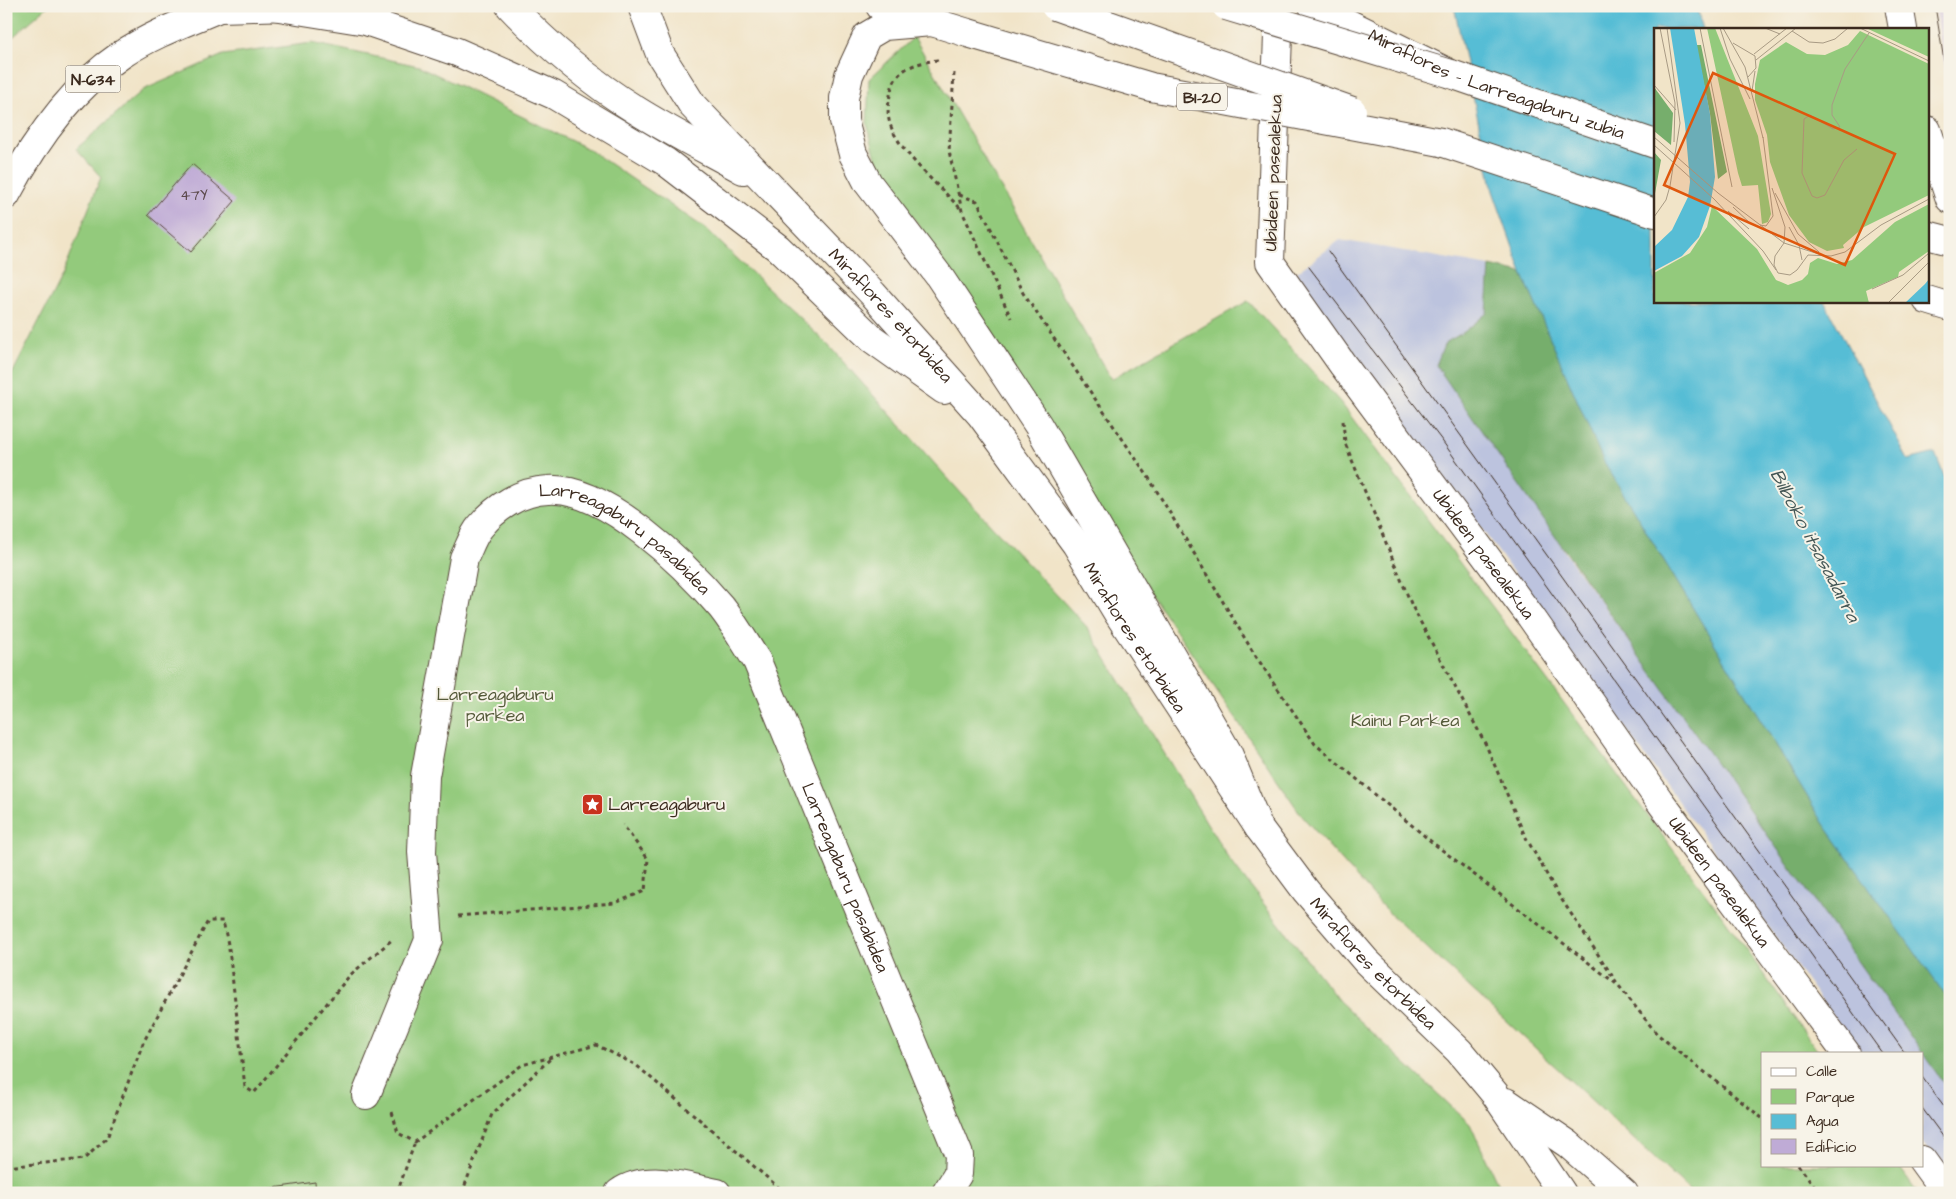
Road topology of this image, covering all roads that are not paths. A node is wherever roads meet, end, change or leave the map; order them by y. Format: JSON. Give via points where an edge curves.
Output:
{"nodes":[{"id":1,"x":510,"y":6,"type":"edge"},
{"id":2,"x":642,"y":6,"type":"edge"},
{"id":3,"x":880,"y":6,"type":"edge"},
{"id":4,"x":1055,"y":6,"type":"edge"},
{"id":5,"x":1226,"y":6,"type":"edge"},
{"id":6,"x":1279,"y":6,"type":"edge"},
{"id":7,"x":1313,"y":6,"type":"edge"},
{"id":8,"x":1899,"y":6,"type":"edge"},
{"id":9,"x":221,"y":7,"type":"edge"},
{"id":10,"x":286,"y":7,"type":"edge"},
{"id":11,"x":932,"y":22,"type":"junction"},
{"id":12,"x":1904,"y":28,"type":"edge"},
{"id":13,"x":1451,"y":74,"type":"junction"},
{"id":14,"x":1928,"y":133,"type":"edge"},
{"id":15,"x":1440,"y":142,"type":"junction"},
{"id":16,"x":1654,"y":144,"type":"edge"},
{"id":17,"x":770,"y":185,"type":"junction"},
{"id":18,"x":6,"y":195,"type":"edge"},
{"id":19,"x":1950,"y":199,"type":"edge"},
{"id":20,"x":1654,"y":213,"type":"edge"},
{"id":21,"x":1928,"y":235,"type":"edge"},
{"id":22,"x":1950,"y":241,"type":"edge"},
{"id":23,"x":1928,"y":300,"type":"edge"},
{"id":24,"x":1950,"y":307,"type":"edge"},
{"id":25,"x":981,"y":415,"type":"junction"},
{"id":26,"x":1259,"y":828,"type":"junction"},
{"id":27,"x":1845,"y":1052,"type":"edge"},
{"id":28,"x":1495,"y":1094,"type":"junction"},
{"id":29,"x":366,"y":1095,"type":"dead end"},
{"id":30,"x":1924,"y":1163,"type":"edge"},
{"id":31,"x":619,"y":1193,"type":"edge"},
{"id":32,"x":717,"y":1193,"type":"edge"},
{"id":33,"x":946,"y":1193,"type":"edge"},
{"id":34,"x":1538,"y":1193,"type":"edge"},
{"id":35,"x":1562,"y":1193,"type":"edge"},
{"id":36,"x":1624,"y":1193,"type":"edge"},
{"id":37,"x":1946,"y":1193,"type":"edge"}],
"edges":[{"from":1,"to":17,"type":"main road","name":"Miraflores etorbidea","via":[[554,50],[597,84],[636,110]]},
{"from":2,"to":17,"type":"main road","name":"Miraflores etorbidea","via":[[660,54],[693,106]]},
{"from":3,"to":11,"type":"main road","number":"BI-20"},
{"from":4,"to":15,"type":"main road","bridge":true},
{"from":5,"to":13,"type":"main road","bridge":true},
{"from":6,"to":27,"type":"main road","name":"Ubideen pasealekua","via":[[1270,262]]},
{"from":7,"to":13,"type":"main road","name":"Miraflores - Larreagaburu zubia","bridge":true},
{"from":8,"to":12,"type":"main road"},
{"from":9,"to":10,"type":"main road"},
{"from":9,"to":18,"type":"main road","number":"N-634","via":[[169,28],[136,46],[95,77],[56,117],[26,156]]},
{"from":10,"to":25,"type":"main road","via":[[366,21],[457,52],[554,96],[666,162],[778,248],[871,338]]},
{"from":11,"to":15,"type":"main road","number":"BI-20","bridge":true,"via":[[1151,87]]},
{"from":11,"to":26,"type":"main road","via":[[884,26],[867,36],[849,76],[844,98],[844,121],[853,154],[868,183],[939,276],[1038,425],[1228,753]]},
{"from":13,"to":16,"type":"main road","name":"Miraflores - Larreagaburu zubia"},
{"from":14,"to":19,"type":"main road"},
{"from":15,"to":20,"type":"main road","number":"BI-20"},
{"from":17,"to":25,"type":"main road","name":"Miraflores etorbidea"},
{"from":21,"to":22,"type":"main road"},
{"from":23,"to":24,"type":"main road"},
{"from":25,"to":26,"type":"main road","name":"Miraflores etorbidea","via":[[1076,544]]},
{"from":26,"to":28,"type":"main road","name":"Miraflores etorbidea","via":[[1306,891],[1366,960],[1459,1051]]},
{"from":28,"to":34,"type":"main road","name":"Miraflores etorbidea"},
{"from":28,"to":35,"type":"main road","name":"Miraflores etorbidea"},
{"from":28,"to":36,"type":"main road","name":"Miraflores etorbidea","via":[[1568,1144]]},
{"from":29,"to":33,"type":"main road","name":"Larreagaburu pasabidea","via":[[429,940],[422,852],[426,776],[464,558],[478,529],[499,508],[520,496],[548,490],[579,494],[614,511],[675,558],[722,608],[757,661],[959,1155],[958,1174]]},
{"from":30,"to":37,"type":"main road"},
{"from":31,"to":32,"type":"main road","via":[[628,1187],[659,1182]]}]}
